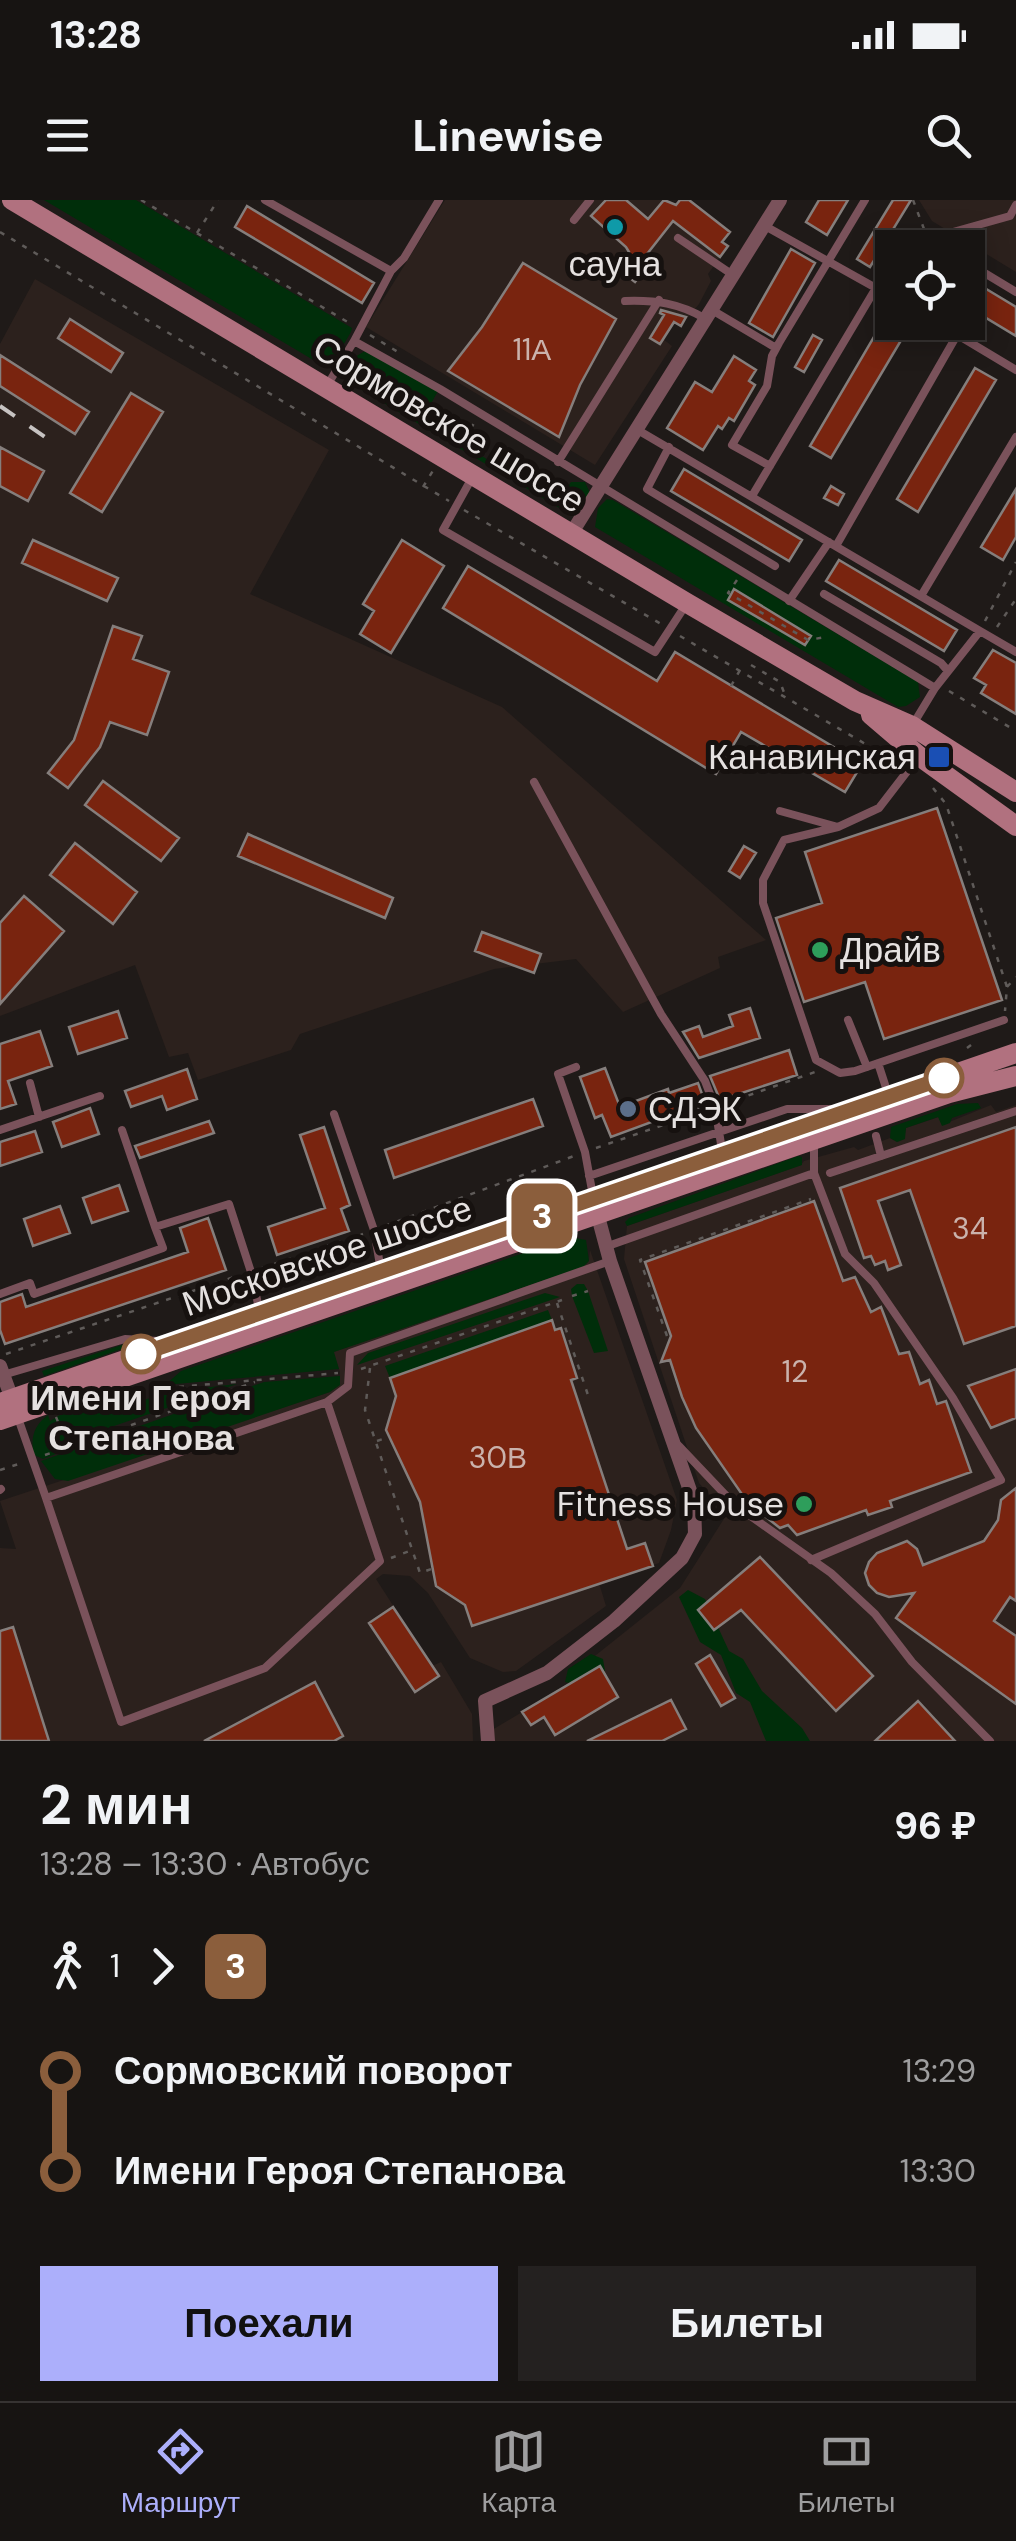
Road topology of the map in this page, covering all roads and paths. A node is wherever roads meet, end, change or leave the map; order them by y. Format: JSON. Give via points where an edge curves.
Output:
{"nodes":[{"id":1,"x":12,"y":200,"type":"edge"},
{"id":2,"x":141,"y":200,"type":"edge"},
{"id":3,"x":218,"y":200,"type":"edge"},
{"id":4,"x":265,"y":200,"type":"edge"},
{"id":5,"x":439,"y":200,"type":"edge"},
{"id":6,"x":590,"y":200,"type":"edge"},
{"id":7,"x":780,"y":200,"type":"edge"},
{"id":8,"x":865,"y":200,"type":"edge"},
{"id":9,"x":913,"y":200,"type":"edge"},
{"id":10,"x":1016,"y":205,"type":"edge"},
{"id":11,"x":1013,"y":218,"type":"edge"},
{"id":12,"x":574,"y":220,"type":"dead end"},
{"id":13,"x":765,"y":226,"type":"junction"},
{"id":14,"x":924,"y":230,"type":"edge"},
{"id":15,"x":967,"y":230,"type":"edge"},
{"id":16,"x":0,"y":232,"type":"edge"},
{"id":17,"x":196,"y":234,"type":"junction"},
{"id":18,"x":678,"y":238,"type":"dead end"},
{"id":19,"x":828,"y":260,"type":"junction"},
{"id":20,"x":391,"y":271,"type":"junction"},
{"id":21,"x":985,"y":273,"type":"edge"},
{"id":22,"x":733,"y":276,"type":"junction"},
{"id":23,"x":875,"y":286,"type":"edge"},
{"id":24,"x":875,"y":289,"type":"edge"},
{"id":25,"x":1016,"y":292,"type":"edge"},
{"id":26,"x":659,"y":300,"type":"junction"},
{"id":27,"x":625,"y":301,"type":"dead end"},
{"id":28,"x":709,"y":314,"type":"junction"},
{"id":29,"x":359,"y":328,"type":"junction"},
{"id":30,"x":954,"y":340,"type":"edge"},
{"id":31,"x":965,"y":340,"type":"edge"},
{"id":32,"x":354,"y":341,"type":"junction"},
{"id":33,"x":776,"y":348,"type":"junction"},
{"id":34,"x":407,"y":357,"type":"dead end"},
{"id":35,"x":1016,"y":370,"type":"edge"},
{"id":36,"x":324,"y":390,"type":"junction"},
{"id":37,"x":636,"y":429,"type":"junction"},
{"id":38,"x":1016,"y":437,"type":"edge"},
{"id":39,"x":670,"y":447,"type":"junction"},
{"id":40,"x":558,"y":462,"type":"junction"},
{"id":41,"x":770,"y":466,"type":"junction"},
{"id":42,"x":473,"y":476,"type":"junction"},
{"id":43,"x":602,"y":488,"type":"junction"},
{"id":44,"x":752,"y":496,"type":"junction"},
{"id":45,"x":455,"y":505,"type":"junction"},
{"id":46,"x":571,"y":534,"type":"junction"},
{"id":47,"x":833,"y":544,"type":"junction"},
{"id":48,"x":1016,"y":562,"type":"edge"},
{"id":49,"x":775,"y":566,"type":"dead end"},
{"id":50,"x":731,"y":594,"type":"dead end"},
{"id":51,"x":824,"y":594,"type":"dead end"},
{"id":52,"x":921,"y":596,"type":"junction"},
{"id":53,"x":1016,"y":599,"type":"edge"},
{"id":54,"x":788,"y":601,"type":"junction"},
{"id":55,"x":687,"y":603,"type":"junction"},
{"id":56,"x":670,"y":630,"type":"junction"},
{"id":57,"x":980,"y":631,"type":"junction"},
{"id":58,"x":842,"y":634,"type":"junction"},
{"id":59,"x":990,"y":637,"type":"junction"},
{"id":60,"x":1016,"y":652,"type":"edge"},
{"id":61,"x":751,"y":665,"type":"dead end"},
{"id":62,"x":740,"y":670,"type":"junction"},
{"id":63,"x":948,"y":671,"type":"junction"},
{"id":64,"x":731,"y":686,"type":"dead end"},
{"id":65,"x":936,"y":686,"type":"junction"},
{"id":66,"x":786,"y":697,"type":"junction"},
{"id":67,"x":855,"y":701,"type":"junction"},
{"id":68,"x":912,"y":726,"type":"junction"},
{"id":69,"x":1016,"y":731,"type":"edge"},
{"id":70,"x":914,"y":763,"type":"junction"},
{"id":71,"x":534,"y":782,"type":"dead end"},
{"id":72,"x":932,"y":787,"type":"dead end"},
{"id":73,"x":1016,"y":792,"type":"edge"},
{"id":74,"x":780,"y":810,"type":"dead end"},
{"id":75,"x":838,"y":826,"type":"junction"},
{"id":76,"x":1016,"y":826,"type":"edge"},
{"id":77,"x":1016,"y":978,"type":"edge"},
{"id":78,"x":1006,"y":987,"type":"junction"},
{"id":79,"x":848,"y":1020,"type":"dead end"},
{"id":80,"x":1004,"y":1020,"type":"joint"},
{"id":81,"x":1016,"y":1053,"type":"edge"},
{"id":82,"x":878,"y":1064,"type":"junction"},
{"id":83,"x":576,"y":1067,"type":"dead end"},
{"id":84,"x":867,"y":1067,"type":"junction"},
{"id":85,"x":829,"y":1068,"type":"junction"},
{"id":86,"x":1016,"y":1076,"type":"edge"},
{"id":87,"x":30,"y":1083,"type":"dead end"},
{"id":88,"x":100,"y":1096,"type":"dead end"},
{"id":89,"x":889,"y":1097,"type":"junction"},
{"id":90,"x":714,"y":1107,"type":"junction"},
{"id":91,"x":1016,"y":1111,"type":"edge"},
{"id":92,"x":334,"y":1114,"type":"dead end"},
{"id":93,"x":40,"y":1117,"type":"junction"},
{"id":94,"x":0,"y":1130,"type":"edge"},
{"id":95,"x":122,"y":1130,"type":"dead end"},
{"id":96,"x":876,"y":1136,"type":"dead end"},
{"id":97,"x":814,"y":1140,"type":"junction"},
{"id":98,"x":720,"y":1143,"type":"junction"},
{"id":99,"x":585,"y":1152,"type":"junction"},
{"id":100,"x":880,"y":1156,"type":"junction"},
{"id":101,"x":814,"y":1174,"type":"junction"},
{"id":102,"x":830,"y":1174,"type":"dead end"},
{"id":103,"x":590,"y":1176,"type":"junction"},
{"id":104,"x":816,"y":1197,"type":"dead end"},
{"id":105,"x":595,"y":1206,"type":"junction"},
{"id":106,"x":156,"y":1227,"type":"junction"},
{"id":107,"x":374,"y":1230,"type":"junction"},
{"id":108,"x":609,"y":1254,"type":"junction"},
{"id":109,"x":381,"y":1271,"type":"junction"},
{"id":110,"x":252,"y":1272,"type":"junction"},
{"id":111,"x":588,"y":1291,"type":"dead end"},
{"id":112,"x":0,"y":1294,"type":"edge"},
{"id":113,"x":572,"y":1296,"type":"dead end"},
{"id":114,"x":556,"y":1302,"type":"dead end"},
{"id":115,"x":260,"y":1313,"type":"junction"},
{"id":116,"x":667,"y":1336,"type":"dead end"},
{"id":117,"x":178,"y":1342,"type":"junction"},
{"id":118,"x":0,"y":1356,"type":"edge"},
{"id":119,"x":370,"y":1366,"type":"dead end"},
{"id":120,"x":2,"y":1371,"type":"edge"},
{"id":121,"x":262,"y":1379,"type":"dead end"},
{"id":122,"x":590,"y":1398,"type":"dead end"},
{"id":123,"x":327,"y":1402,"type":"junction"},
{"id":124,"x":7,"y":1409,"type":"edge"},
{"id":125,"x":51,"y":1413,"type":"dead end"},
{"id":126,"x":390,"y":1437,"type":"dead end"},
{"id":127,"x":673,"y":1440,"type":"junction"},
{"id":128,"x":376,"y":1441,"type":"junction"},
{"id":129,"x":68,"y":1446,"type":"junction"},
{"id":130,"x":39,"y":1457,"type":"dead end"},
{"id":131,"x":25,"y":1462,"type":"dead end"},
{"id":132,"x":0,"y":1470,"type":"edge"},
{"id":133,"x":46,"y":1498,"type":"junction"},
{"id":134,"x":412,"y":1550,"type":"junction"},
{"id":135,"x":811,"y":1560,"type":"junction"},
{"id":136,"x":380,"y":1561,"type":"junction"},
{"id":137,"x":434,"y":1568,"type":"dead end"},
{"id":138,"x":488,"y":1741,"type":"edge"},
{"id":139,"x":990,"y":1741,"type":"edge"}],
"edges":[{"from":1,"to":36,"type":"main road","name":"Сормовское шоссе"},
{"from":2,"to":17,"type":"path"},
{"from":3,"to":17,"type":"path"},
{"from":4,"to":20,"type":"lane"},
{"from":5,"to":20,"type":"lane"},
{"from":6,"to":12,"type":"lane"},
{"from":7,"to":13,"type":"street"},
{"from":8,"to":19,"type":"lane"},
{"from":9,"to":14,"type":"path"},
{"from":10,"to":11,"type":"lane"},
{"from":11,"to":15,"type":"lane"},
{"from":13,"to":19,"type":"lane"},
{"from":13,"to":22,"type":"street"},
{"from":16,"to":45,"type":"path"},
{"from":17,"to":29,"type":"path"},
{"from":18,"to":22,"type":"lane"},
{"from":19,"to":23,"type":"lane"},
{"from":19,"to":33,"type":"lane"},
{"from":20,"to":29,"type":"lane"},
{"from":21,"to":25,"type":"lane"},
{"from":22,"to":28,"type":"street"},
{"from":24,"to":41,"type":"lane"},
{"from":26,"to":27,"type":"lane"},
{"from":26,"to":28,"type":"lane"},
{"from":26,"to":40,"type":"lane"},
{"from":28,"to":33,"type":"lane"},
{"from":28,"to":37,"type":"street"},
{"from":29,"to":32,"type":"lane"},
{"from":29,"to":34,"type":"path"},
{"from":30,"to":47,"type":"lane"},
{"from":31,"to":35,"type":"lane"},
{"from":32,"to":36,"type":"lane"},
{"from":32,"to":40,"type":"lane"},
{"from":33,"to":41,"type":"lane","via":[[767,386],[732,445]]},
{"from":36,"to":42,"type":"main road","name":"Сормовское шоссе"},
{"from":37,"to":39,"type":"lane"},
{"from":37,"to":43,"type":"street"},
{"from":38,"to":52,"type":"lane"},
{"from":39,"to":44,"type":"lane"},
{"from":39,"to":49,"type":"lane","via":[[646,489]]},
{"from":40,"to":43,"type":"lane"},
{"from":41,"to":44,"type":"lane"},
{"from":42,"to":45,"type":"lane"},
{"from":42,"to":46,"type":"main road","name":"Сормовское шоссе"},
{"from":43,"to":46,"type":"street"},
{"from":43,"to":54,"type":"lane"},
{"from":44,"to":47,"type":"lane"},
{"from":45,"to":56,"type":"path"},
{"from":45,"to":56,"type":"lane","via":[[442,530],[656,652]]},
{"from":46,"to":55,"type":"main road","name":"Сормовское шоссе"},
{"from":47,"to":52,"type":"lane"},
{"from":47,"to":54,"type":"lane"},
{"from":48,"to":57,"type":"path"},
{"from":50,"to":58,"type":"path","via":[[808,640]]},
{"from":51,"to":63,"type":"lane"},
{"from":52,"to":57,"type":"lane"},
{"from":53,"to":59,"type":"path"},
{"from":54,"to":58,"type":"lane"},
{"from":55,"to":56,"type":"lane"},
{"from":55,"to":67,"type":"main road","name":"Сормовское шоссе"},
{"from":56,"to":62,"type":"path"},
{"from":57,"to":59,"type":"lane"},
{"from":57,"to":63,"type":"lane"},
{"from":58,"to":65,"type":"lane"},
{"from":59,"to":60,"type":"lane"},
{"from":61,"to":66,"type":"path","via":[[780,682]]},
{"from":62,"to":64,"type":"path"},
{"from":62,"to":66,"type":"path"},
{"from":63,"to":65,"type":"lane"},
{"from":65,"to":68,"type":"lane"},
{"from":65,"to":69,"type":"path"},
{"from":66,"to":70,"type":"path"},
{"from":67,"to":68,"type":"main road","name":"Сормовское шоссе"},
{"from":67,"to":70,"type":"main road","name":"Сормовское шоссе"},
{"from":68,"to":73,"type":"main road","name":"Сормовское шоссе"},
{"from":70,"to":75,"type":"lane","via":[[878,808]]},
{"from":70,"to":76,"type":"main road","name":"Сормовское шоссе"},
{"from":71,"to":90,"type":"lane"},
{"from":72,"to":78,"type":"path","via":[[946,804]]},
{"from":74,"to":75,"type":"lane"},
{"from":75,"to":85,"type":"lane","via":[[784,840],[762,880],[762,903],[816,1060]]},
{"from":77,"to":78,"type":"path"},
{"from":78,"to":80,"type":"path"},
{"from":79,"to":84,"type":"lane"},
{"from":80,"to":82,"type":"lane"},
{"from":81,"to":89,"type":"main road","name":"Московское шоссе"},
{"from":82,"to":84,"type":"lane"},
{"from":82,"to":89,"type":"lane"},
{"from":83,"to":99,"type":"lane","via":[[558,1074]]},
{"from":84,"to":85,"type":"lane","via":[[840,1073]]},
{"from":85,"to":90,"type":"path"},
{"from":86,"to":97,"type":"main road","name":"Московское шоссе"},
{"from":87,"to":93,"type":"lane"},
{"from":88,"to":93,"type":"lane"},
{"from":89,"to":98,"type":"main road","name":"Московское шоссе"},
{"from":90,"to":98,"type":"lane"},
{"from":90,"to":99,"type":"path"},
{"from":91,"to":100,"type":"lane"},
{"from":92,"to":107,"type":"lane"},
{"from":93,"to":94,"type":"lane"},
{"from":95,"to":106,"type":"lane"},
{"from":96,"to":100,"type":"lane"},
{"from":97,"to":101,"type":"lane"},
{"from":97,"to":105,"type":"main road","name":"Московское шоссе"},
{"from":98,"to":103,"type":"lane"},
{"from":98,"to":105,"type":"main road","name":"Московское шоссе"},
{"from":99,"to":103,"type":"lane"},
{"from":99,"to":107,"type":"path"},
{"from":100,"to":102,"type":"lane"},
{"from":101,"to":108,"type":"lane"},
{"from":101,"to":135,"type":"lane","via":[[845,1254],[874,1283],[954,1398],[1001,1480]]},
{"from":103,"to":105,"type":"lane"},
{"from":104,"to":116,"type":"path","via":[[640,1260]]},
{"from":105,"to":108,"type":"street"},
{"from":105,"to":109,"type":"main road","name":"Московское шоссе"},
{"from":105,"to":124,"type":"main road","name":"Московское шоссе"},
{"from":106,"to":110,"type":"lane","via":[[229,1204]]},
{"from":106,"to":112,"type":"lane","via":[[163,1248],[34,1294],[30,1283]]},
{"from":107,"to":109,"type":"lane"},
{"from":107,"to":110,"type":"path"},
{"from":108,"to":123,"type":"lane","via":[[350,1354],[348,1386]]},
{"from":108,"to":127,"type":"street"},
{"from":109,"to":115,"type":"main road","name":"Московское шоссе"},
{"from":110,"to":115,"type":"lane"},
{"from":110,"to":118,"type":"path"},
{"from":111,"to":113,"type":"path"},
{"from":114,"to":122,"type":"path"},
{"from":115,"to":117,"type":"main road","name":"Московское шоссе"},
{"from":117,"to":120,"type":"lane","via":[[125,1339]]},
{"from":117,"to":124,"type":"main road","name":"Московское шоссе"},
{"from":119,"to":128,"type":"path","via":[[365,1410]]},
{"from":120,"to":124,"type":"street"},
{"from":121,"to":129,"type":"path"},
{"from":123,"to":133,"type":"lane"},
{"from":123,"to":136,"type":"lane"},
{"from":124,"to":133,"type":"lane"},
{"from":125,"to":129,"type":"path"},
{"from":126,"to":128,"type":"path"},
{"from":127,"to":135,"type":"lane","via":[[735,1504]]},
{"from":127,"to":138,"type":"street","via":[[694,1502],[695,1534],[682,1558],[547,1672],[485,1701]]},
{"from":128,"to":134,"type":"path"},
{"from":129,"to":130,"type":"path"},
{"from":131,"to":132,"type":"path"},
{"from":133,"to":136,"type":"lane","via":[[121,1722],[265,1668]]},
{"from":134,"to":136,"type":"path"},
{"from":134,"to":137,"type":"path","via":[[420,1573]]},
{"from":135,"to":139,"type":"lane","via":[[875,1614]]}]}
